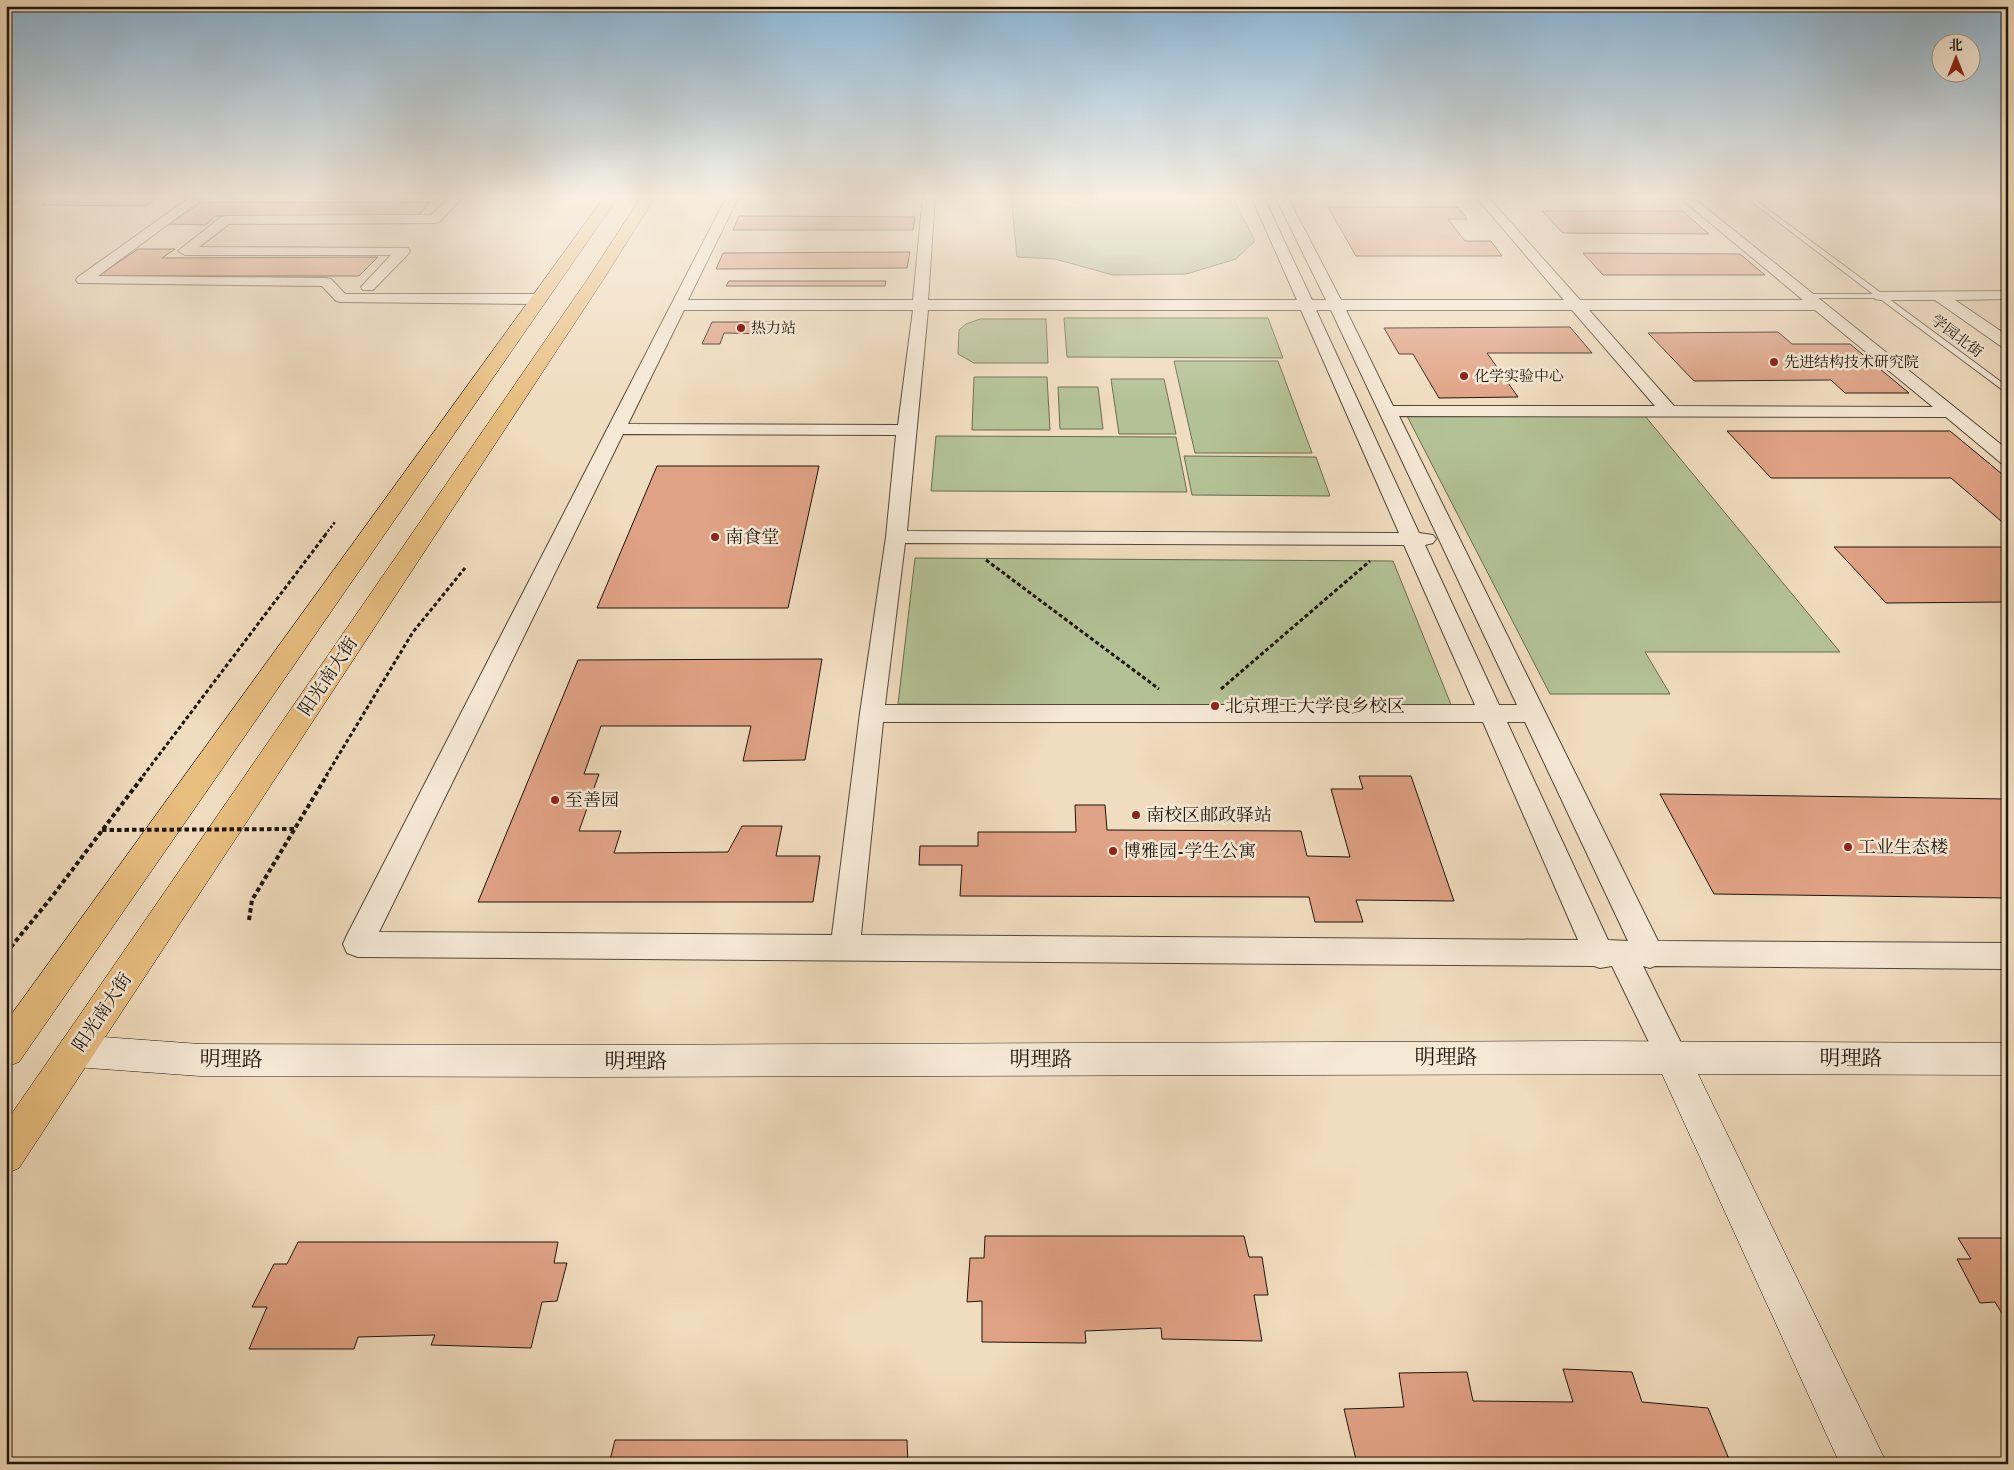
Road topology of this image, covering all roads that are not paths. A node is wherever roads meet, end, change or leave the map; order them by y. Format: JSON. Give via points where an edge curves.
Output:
{"nodes":[{"id":1,"x":104,"y":265,"type":"edge"},
{"id":2,"x":390,"y":265,"type":"edge"},
{"id":3,"x":563,"y":265,"type":"edge"},
{"id":4,"x":605,"y":265,"type":"edge"},
{"id":5,"x":698,"y":265,"type":"edge"},
{"id":6,"x":923,"y":265,"type":"edge"},
{"id":7,"x":1289,"y":265,"type":"edge"},
{"id":8,"x":1315,"y":265,"type":"edge"},
{"id":9,"x":1541,"y":265,"type":"edge"},
{"id":10,"x":1768,"y":265,"type":"edge"},
{"id":11,"x":1838,"y":265,"type":"edge"},
{"id":12,"x":368,"y":287,"type":"dead end"},
{"id":13,"x":1778,"y":289,"type":"dead end"},
{"id":14,"x":1368,"y":290,"type":"dead end"},
{"id":15,"x":1544,"y":290,"type":"dead end"},
{"id":16,"x":1563,"y":290,"type":"junction"},
{"id":17,"x":1583,"y":290,"type":"dead end"},
{"id":18,"x":1880,"y":296,"type":"junction"},
{"id":19,"x":1938,"y":296,"type":"junction"},
{"id":20,"x":2008,"y":296,"type":"edge"},
{"id":21,"x":1808,"y":297,"type":"junction"},
{"id":22,"x":681,"y":298,"type":"junction"},
{"id":23,"x":920,"y":298,"type":"junction"},
{"id":24,"x":1304,"y":298,"type":"junction"},
{"id":25,"x":1332,"y":298,"type":"junction"},
{"id":26,"x":539,"y":299,"type":"junction"},
{"id":27,"x":1577,"y":306,"type":"junction"},
{"id":28,"x":2008,"y":344,"type":"edge"},
{"id":29,"x":2008,"y":391,"type":"edge"},
{"id":30,"x":1387,"y":411,"type":"junction"},
{"id":31,"x":1669,"y":411,"type":"junction"},
{"id":32,"x":1950,"y":412,"type":"junction"},
{"id":33,"x":616,"y":430,"type":"junction"},
{"id":34,"x":906,"y":430,"type":"junction"},
{"id":35,"x":2008,"y":459,"type":"edge"},
{"id":36,"x":896,"y":537,"type":"junction"},
{"id":37,"x":1412,"y":538,"type":"junction"},
{"id":38,"x":1448,"y":539,"type":"junction"},
{"id":39,"x":872,"y":713,"type":"junction"},
{"id":40,"x":1492,"y":714,"type":"junction"},
{"id":41,"x":1533,"y":714,"type":"junction"},
{"id":42,"x":845,"y":948,"type":"junction"},
{"id":43,"x":1624,"y":955,"type":"junction"},
{"id":44,"x":2008,"y":956,"type":"edge"},
{"id":45,"x":6,"y":1051,"type":"edge"},
{"id":46,"x":75,"y":1051,"type":"junction"},
{"id":47,"x":1672,"y":1057,"type":"junction"},
{"id":48,"x":2008,"y":1059,"type":"edge"},
{"id":49,"x":6,"y":1155,"type":"edge"},
{"id":50,"x":1864,"y":1464,"type":"edge"}],
"edges":[{"from":1,"to":26,"type":"street","via":[[83,280],[326,282],[341,298]]},
{"from":2,"to":12,"type":"street"},
{"from":3,"to":26,"type":"main road"},
{"from":4,"to":46,"type":"main road","name":"阳光南大街"},
{"from":5,"to":22,"type":"street"},
{"from":6,"to":23,"type":"street"},
{"from":7,"to":24,"type":"street"},
{"from":8,"to":25,"type":"street"},
{"from":9,"to":16,"type":"street"},
{"from":10,"to":21,"type":"street"},
{"from":11,"to":18,"type":"lane","name":"学园北街"},
{"from":13,"to":21,"type":"street"},
{"from":14,"to":25,"type":"street"},
{"from":15,"to":16,"type":"street"},
{"from":16,"to":17,"type":"street"},
{"from":16,"to":27,"type":"street"},
{"from":18,"to":19,"type":"street"},
{"from":18,"to":21,"type":"lane"},
{"from":18,"to":29,"type":"lane","name":"学园北街"},
{"from":19,"to":20,"type":"street"},
{"from":19,"to":28,"type":"street"},
{"from":21,"to":27,"type":"street"},
{"from":21,"to":32,"type":"street"},
{"from":22,"to":23,"type":"street"},
{"from":22,"to":33,"type":"street"},
{"from":23,"to":24,"type":"street"},
{"from":23,"to":34,"type":"street"},
{"from":24,"to":25,"type":"street"},
{"from":24,"to":37,"type":"street"},
{"from":25,"to":27,"type":"street"},
{"from":25,"to":30,"type":"street"},
{"from":26,"to":45,"type":"main road"},
{"from":27,"to":31,"type":"street"},
{"from":30,"to":31,"type":"street"},
{"from":30,"to":38,"type":"street"},
{"from":31,"to":32,"type":"street"},
{"from":32,"to":35,"type":"street"},
{"from":33,"to":34,"type":"street"},
{"from":33,"to":42,"type":"street","via":[[358,944]]},
{"from":34,"to":36,"type":"street"},
{"from":36,"to":37,"type":"street"},
{"from":36,"to":39,"type":"street"},
{"from":37,"to":38,"type":"street"},
{"from":37,"to":40,"type":"street"},
{"from":38,"to":41,"type":"street"},
{"from":39,"to":40,"type":"street"},
{"from":39,"to":42,"type":"street"},
{"from":40,"to":41,"type":"street"},
{"from":40,"to":43,"type":"street"},
{"from":41,"to":43,"type":"street"},
{"from":42,"to":43,"type":"street"},
{"from":43,"to":44,"type":"street"},
{"from":43,"to":47,"type":"street"},
{"from":46,"to":47,"type":"street","name":"明理路","via":[[220,1060]]},
{"from":46,"to":49,"type":"main road","name":"阳光南大街"},
{"from":47,"to":48,"type":"street","name":"明理路"},
{"from":47,"to":50,"type":"street"}]}
